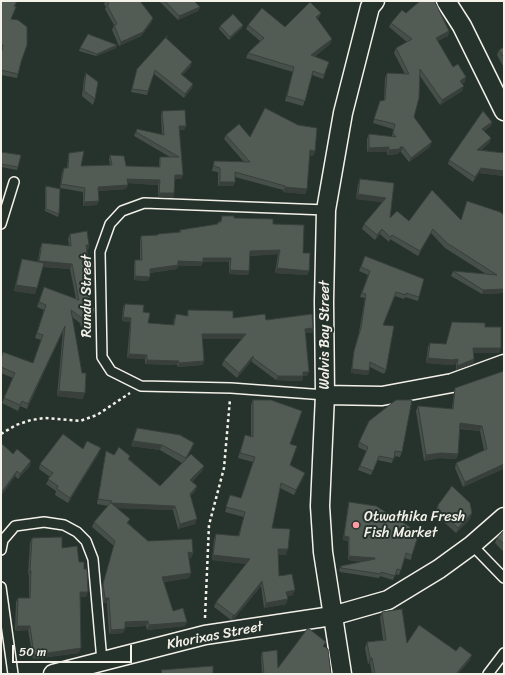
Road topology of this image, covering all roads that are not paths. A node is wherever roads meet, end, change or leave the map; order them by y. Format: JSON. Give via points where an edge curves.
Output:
{"nodes":[{"id":1,"x":446,"y":1,"type":"edge"},
{"id":2,"x":370,"y":3,"type":"edge"},
{"id":3,"x":504,"y":111,"type":"edge"},
{"id":4,"x":14,"y":182,"type":"dead end"},
{"id":5,"x":326,"y":210,"type":"junction"},
{"id":6,"x":1,"y":224,"type":"edge"},
{"id":7,"x":504,"y":364,"type":"edge"},
{"id":8,"x":325,"y":395,"type":"junction"},
{"id":9,"x":504,"y":517,"type":"edge"},
{"id":10,"x":472,"y":545,"type":"junction"},
{"id":11,"x":1,"y":550,"type":"edge"},
{"id":12,"x":504,"y":578,"type":"edge"},
{"id":13,"x":1,"y":587,"type":"edge"},
{"id":14,"x":332,"y":616,"type":"junction"},
{"id":15,"x":504,"y":653,"type":"edge"},
{"id":16,"x":102,"y":661,"type":"junction"},
{"id":17,"x":13,"y":674,"type":"edge"},
{"id":18,"x":53,"y":674,"type":"edge"},
{"id":19,"x":342,"y":674,"type":"edge"},
{"id":20,"x":488,"y":674,"type":"edge"}],
"edges":[{"from":1,"to":3,"type":"street","via":[[462,26]]},
{"from":2,"to":5,"type":"street","name":"Walvis Bay Street","via":[[343,113]]},
{"from":4,"to":6,"type":"lane"},
{"from":5,"to":8,"type":"street","name":"Walvis Bay Street"},
{"from":5,"to":8,"type":"lane","name":"Rundu Street","via":[[144,203],[122,211],[110,224],[100,252],[102,357],[111,371],[141,386],[231,388]]},
{"from":7,"to":8,"type":"street","via":[[452,383],[382,396]]},
{"from":8,"to":14,"type":"street","name":"Walvis Bay Street","via":[[320,506],[323,552]]},
{"from":9,"to":10,"type":"street","name":"Khorixas Street"},
{"from":10,"to":12,"type":"lane"},
{"from":10,"to":14,"type":"street","name":"Khorixas Street","via":[[388,600]]},
{"from":11,"to":16,"type":"lane","via":[[3,540],[15,526],[44,522],[64,525],[86,541],[93,559]]},
{"from":13,"to":17,"type":"lane"},
{"from":14,"to":16,"type":"street","name":"Khorixas Street","via":[[205,634]]},
{"from":14,"to":19,"type":"street","name":"Walvis Bay Street"},
{"from":15,"to":20,"type":"lane"},
{"from":16,"to":18,"type":"street","name":"Khorixas Street"}]}
